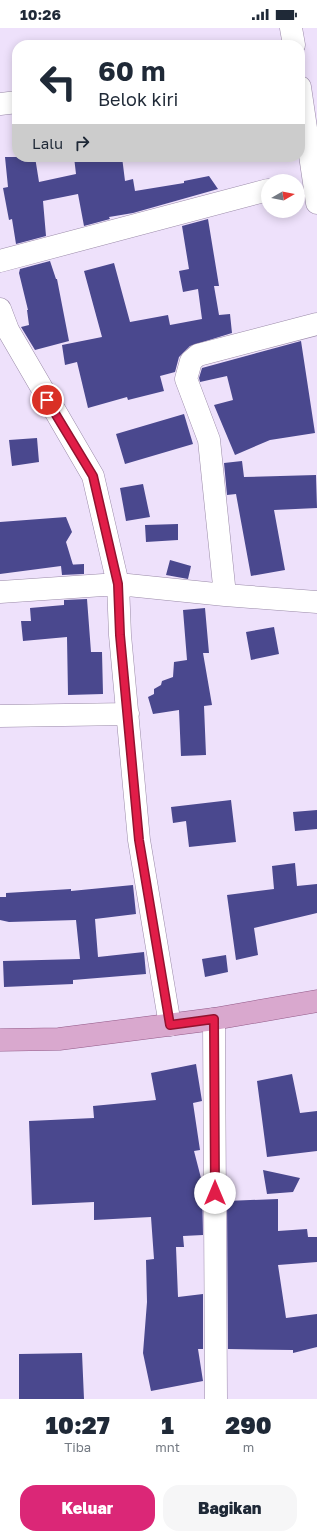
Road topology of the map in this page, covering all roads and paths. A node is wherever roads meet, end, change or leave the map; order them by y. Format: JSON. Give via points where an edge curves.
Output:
{"nodes":[{"id":1,"x":291,"y":28,"type":"edge"},
{"id":2,"x":293,"y":40,"type":"edge"},
{"id":3,"x":12,"y":103,"type":"edge"},
{"id":4,"x":0,"y":104,"type":"edge"},
{"id":5,"x":305,"y":162,"type":"edge"},
{"id":6,"x":306,"y":180,"type":"edge"},
{"id":7,"x":261,"y":192,"type":"edge"},
{"id":8,"x":317,"y":203,"type":"edge"},
{"id":9,"x":0,"y":261,"type":"edge"},
{"id":10,"x":0,"y":309,"type":"edge"},
{"id":11,"x":317,"y":324,"type":"edge"},
{"id":12,"x":118,"y":584,"type":"junction"},
{"id":13,"x":0,"y":592,"type":"edge"},
{"id":14,"x":225,"y":595,"type":"junction"},
{"id":15,"x":317,"y":602,"type":"edge"},
{"id":16,"x":128,"y":714,"type":"junction"},
{"id":17,"x":0,"y":716,"type":"edge"},
{"id":18,"x":317,"y":1001,"type":"edge"},
{"id":19,"x":214,"y":1019,"type":"junction"},
{"id":20,"x":170,"y":1025,"type":"junction"},
{"id":21,"x":0,"y":1040,"type":"edge"},
{"id":22,"x":216,"y":1399,"type":"edge"}],
"edges":[{"from":1,"to":2,"type":"street"},
{"from":3,"to":4,"type":"street"},
{"from":5,"to":6,"type":"street"},
{"from":6,"to":8,"type":"street"},
{"from":7,"to":9,"type":"street"},
{"from":10,"to":12,"type":"street","via":[[8,330],[93,476]]},
{"from":11,"to":14,"type":"street","via":[[198,355],[190,361],[187,372],[188,385],[209,440]]},
{"from":12,"to":13,"type":"street"},
{"from":12,"to":14,"type":"street"},
{"from":12,"to":16,"type":"street"},
{"from":14,"to":15,"type":"street"},
{"from":16,"to":17,"type":"street"},
{"from":16,"to":20,"type":"street","via":[[139,840]]},
{"from":18,"to":19,"type":"main road"},
{"from":19,"to":20,"type":"main road"},
{"from":19,"to":22,"type":"street"},
{"from":20,"to":21,"type":"main road","via":[[59,1039]]}]}
